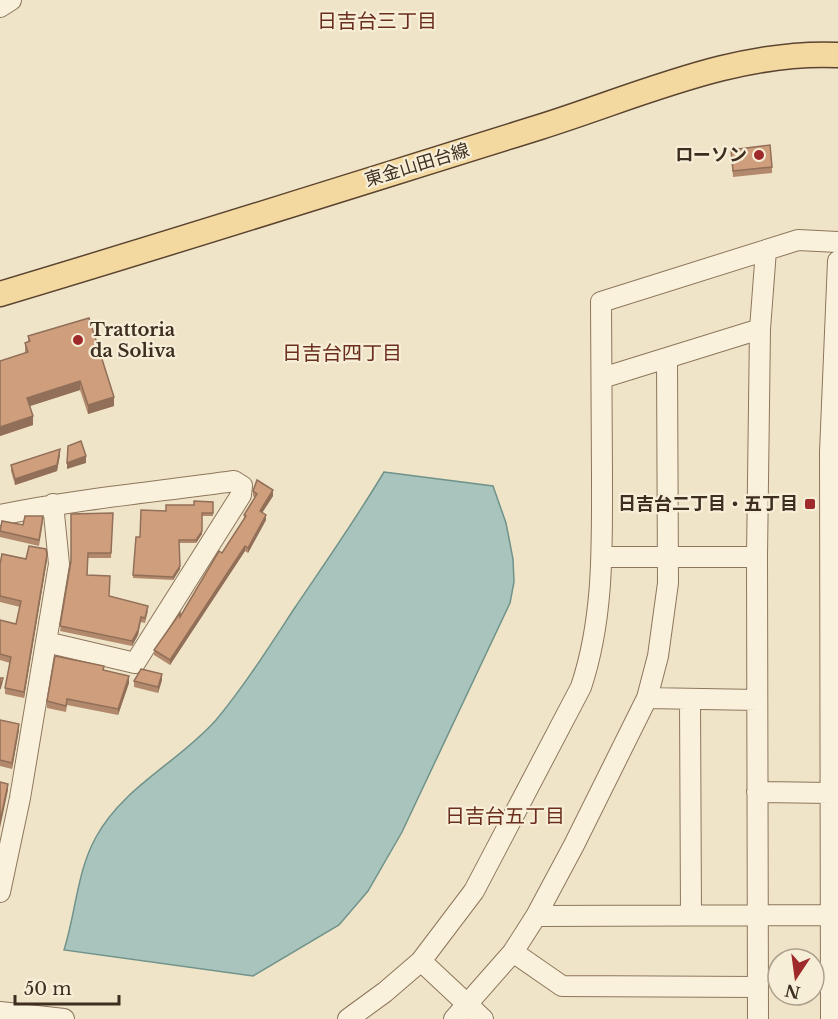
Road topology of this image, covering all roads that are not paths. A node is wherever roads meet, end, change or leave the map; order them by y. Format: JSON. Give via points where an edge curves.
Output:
{"nodes":[{"id":1,"x":11,"y":0,"type":"edge"},
{"id":2,"x":0,"y":7,"type":"edge"},
{"id":3,"x":838,"y":55,"type":"edge"},
{"id":4,"x":838,"y":242,"type":"edge"},
{"id":5,"x":766,"y":250,"type":"junction"},
{"id":6,"x":838,"y":261,"type":"edge"},
{"id":7,"x":0,"y":294,"type":"edge"},
{"id":8,"x":760,"y":329,"type":"junction"},
{"id":9,"x":667,"y":358,"type":"junction"},
{"id":10,"x":602,"y":378,"type":"junction"},
{"id":11,"x":53,"y":504,"type":"junction"},
{"id":12,"x":0,"y":514,"type":"edge"},
{"id":13,"x":669,"y":556,"type":"junction"},
{"id":14,"x":603,"y":557,"type":"junction"},
{"id":15,"x":757,"y":557,"type":"junction"},
{"id":16,"x":46,"y":642,"type":"junction"},
{"id":17,"x":647,"y":698,"type":"junction"},
{"id":18,"x":690,"y":699,"type":"junction"},
{"id":19,"x":756,"y":700,"type":"junction"},
{"id":20,"x":757,"y":792,"type":"junction"},
{"id":21,"x":830,"y":793,"type":"junction"},
{"id":22,"x":0,"y":892,"type":"edge"},
{"id":23,"x":691,"y":915,"type":"junction"},
{"id":24,"x":758,"y":915,"type":"junction"},
{"id":25,"x":834,"y":915,"type":"edge"},
{"id":26,"x":536,"y":916,"type":"junction"},
{"id":27,"x":513,"y":952,"type":"junction"},
{"id":28,"x":421,"y":961,"type":"junction"},
{"id":29,"x":758,"y":987,"type":"junction"},
{"id":30,"x":468,"y":1005,"type":"junction"},
{"id":31,"x":0,"y":1012,"type":"edge"},
{"id":32,"x":64,"y":1019,"type":"edge"},
{"id":33,"x":348,"y":1019,"type":"edge"},
{"id":34,"x":454,"y":1019,"type":"edge"},
{"id":35,"x":483,"y":1019,"type":"edge"},
{"id":36,"x":758,"y":1019,"type":"edge"},
{"id":37,"x":831,"y":1019,"type":"edge"}],
"edges":[{"from":1,"to":2,"type":"street"},
{"from":3,"to":7,"type":"main road","name":"東金山田台線","via":[[775,59],[679,81]]},
{"from":4,"to":5,"type":"street","via":[[798,240]]},
{"from":5,"to":8,"type":"street"},
{"from":5,"to":10,"type":"street","via":[[601,302]]},
{"from":6,"to":21,"type":"street","via":[[830,453]]},
{"from":8,"to":9,"type":"street"},
{"from":8,"to":15,"type":"street"},
{"from":9,"to":10,"type":"street"},
{"from":9,"to":13,"type":"street"},
{"from":10,"to":14,"type":"street"},
{"from":11,"to":12,"type":"street"},
{"from":11,"to":16,"type":"street","via":[[59,564]]},
{"from":11,"to":16,"type":"street","via":[[234,481],[242,486],[241,495],[135,663]]},
{"from":13,"to":14,"type":"street"},
{"from":13,"to":15,"type":"street"},
{"from":13,"to":17,"type":"street","via":[[665,619]]},
{"from":14,"to":28,"type":"street","via":[[598,619],[581,687],[474,891]]},
{"from":15,"to":19,"type":"street"},
{"from":16,"to":22,"type":"street"},
{"from":17,"to":18,"type":"street"},
{"from":17,"to":26,"type":"street"},
{"from":18,"to":19,"type":"street"},
{"from":18,"to":23,"type":"street"},
{"from":19,"to":20,"type":"street"},
{"from":20,"to":21,"type":"street"},
{"from":20,"to":24,"type":"street"},
{"from":21,"to":25,"type":"street"},
{"from":23,"to":24,"type":"street"},
{"from":23,"to":26,"type":"street"},
{"from":24,"to":25,"type":"street"},
{"from":24,"to":29,"type":"street"},
{"from":25,"to":37,"type":"street"},
{"from":26,"to":27,"type":"street"},
{"from":27,"to":29,"type":"street","via":[[562,986]]},
{"from":27,"to":30,"type":"street"},
{"from":28,"to":30,"type":"street"},
{"from":28,"to":33,"type":"street"},
{"from":29,"to":36,"type":"street"},
{"from":30,"to":34,"type":"street"},
{"from":30,"to":35,"type":"street"},
{"from":31,"to":32,"type":"street"}]}
